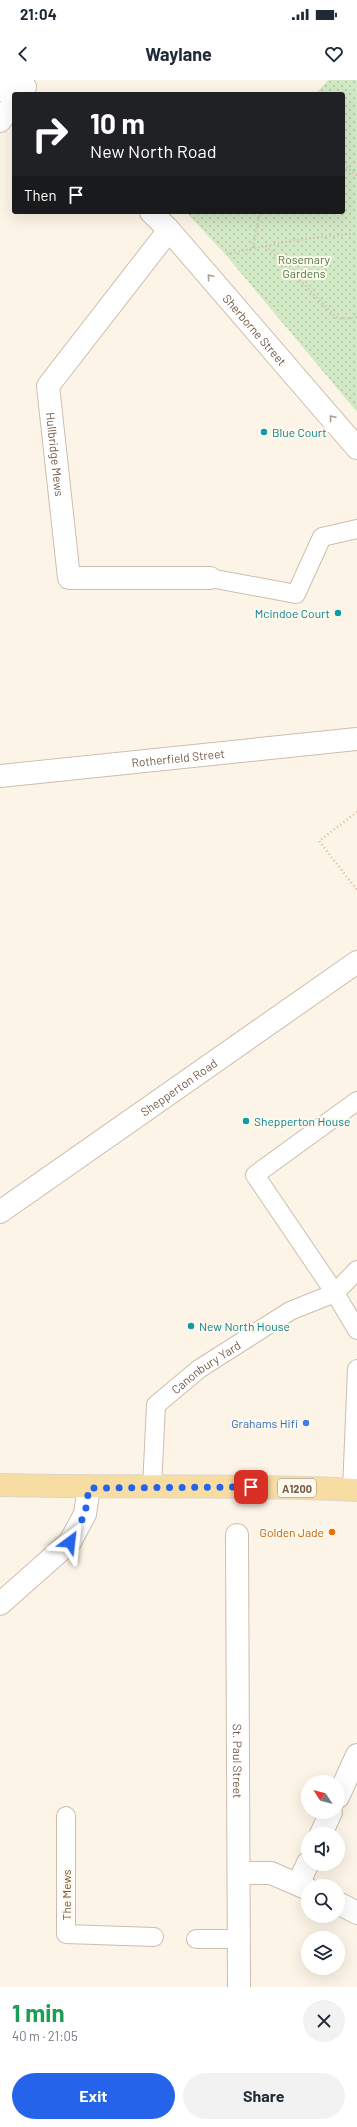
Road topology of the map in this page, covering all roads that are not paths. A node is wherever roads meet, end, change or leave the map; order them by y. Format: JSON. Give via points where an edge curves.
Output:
{"nodes":[{"id":1,"x":24,"y":89,"type":"edge"},
{"id":2,"x":0,"y":90,"type":"edge"},
{"id":3,"x":12,"y":105,"type":"edge"},
{"id":4,"x":0,"y":121,"type":"edge"},
{"id":5,"x":153,"y":214,"type":"edge"},
{"id":6,"x":169,"y":230,"type":"junction"},
{"id":7,"x":357,"y":448,"type":"edge"},
{"id":8,"x":357,"y":528,"type":"edge"},
{"id":9,"x":210,"y":578,"type":"joint"},
{"id":10,"x":357,"y":739,"type":"edge"},
{"id":11,"x":0,"y":776,"type":"edge"},
{"id":12,"x":357,"y":962,"type":"edge"},
{"id":13,"x":357,"y":1101,"type":"edge"},
{"id":14,"x":0,"y":1212,"type":"edge"},
{"id":15,"x":357,"y":1270,"type":"edge"},
{"id":16,"x":335,"y":1292,"type":"junction"},
{"id":17,"x":357,"y":1330,"type":"edge"},
{"id":18,"x":357,"y":1369,"type":"edge"},
{"id":19,"x":0,"y":1485,"type":"edge"},
{"id":20,"x":152,"y":1487,"type":"junction"},
{"id":21,"x":89,"y":1488,"type":"junction"},
{"id":22,"x":354,"y":1490,"type":"edge"},
{"id":23,"x":237,"y":1535,"type":"dead end"},
{"id":24,"x":0,"y":1604,"type":"edge"},
{"id":25,"x":357,"y":1755,"type":"edge"},
{"id":26,"x":345,"y":1782,"type":"edge"},
{"id":27,"x":66,"y":1816,"type":"dead end"},
{"id":28,"x":239,"y":1873,"type":"junction"},
{"id":29,"x":301,"y":1885,"type":"edge"},
{"id":30,"x":345,"y":1907,"type":"edge"},
{"id":31,"x":357,"y":1913,"type":"edge"},
{"id":32,"x":154,"y":1937,"type":"dead end"},
{"id":33,"x":196,"y":1939,"type":"dead end"},
{"id":34,"x":239,"y":1939,"type":"junction"},
{"id":35,"x":239,"y":1987,"type":"edge"}],
"edges":[{"from":1,"to":2,"type":"street"},
{"from":3,"to":4,"type":"street"},
{"from":5,"to":6,"type":"street","name":"Sherborne Street"},
{"from":7,"to":6,"type":"street","name":"Sherborne Street","one_way":true},
{"from":6,"to":9,"type":"street","name":"Hullbridge Mews","via":[[48,386],[69,578]]},
{"from":8,"to":9,"type":"lane","via":[[322,538],[296,594]]},
{"from":10,"to":11,"type":"street","name":"Rotherfield Street"},
{"from":12,"to":14,"type":"street","name":"Shepperton Road"},
{"from":13,"to":16,"type":"lane","via":[[255,1175]]},
{"from":15,"to":16,"type":"lane"},
{"from":16,"to":17,"type":"lane"},
{"from":16,"to":20,"type":"lane","name":"Canonbury Yard","via":[[290,1311],[199,1369],[156,1405]]},
{"from":18,"to":22,"type":"lane"},
{"from":19,"to":21,"type":"main road","number":"A1200"},
{"from":20,"to":21,"type":"main road","number":"A1200"},
{"from":20,"to":22,"type":"main road","number":"A1200","via":[[236,1486]]},
{"from":21,"to":24,"type":"street","via":[[85,1514],[70,1542]]},
{"from":23,"to":28,"type":"street","name":"St. Paul Street"},
{"from":25,"to":26,"type":"street"},
{"from":27,"to":32,"type":"lane","name":"The Mews","via":[[66,1934]]},
{"from":28,"to":29,"type":"street","via":[[271,1872]]},
{"from":28,"to":34,"type":"street","name":"St. Paul Street"},
{"from":30,"to":31,"type":"street"},
{"from":33,"to":34,"type":"lane"},
{"from":34,"to":35,"type":"street","name":"St. Paul Street"}]}
